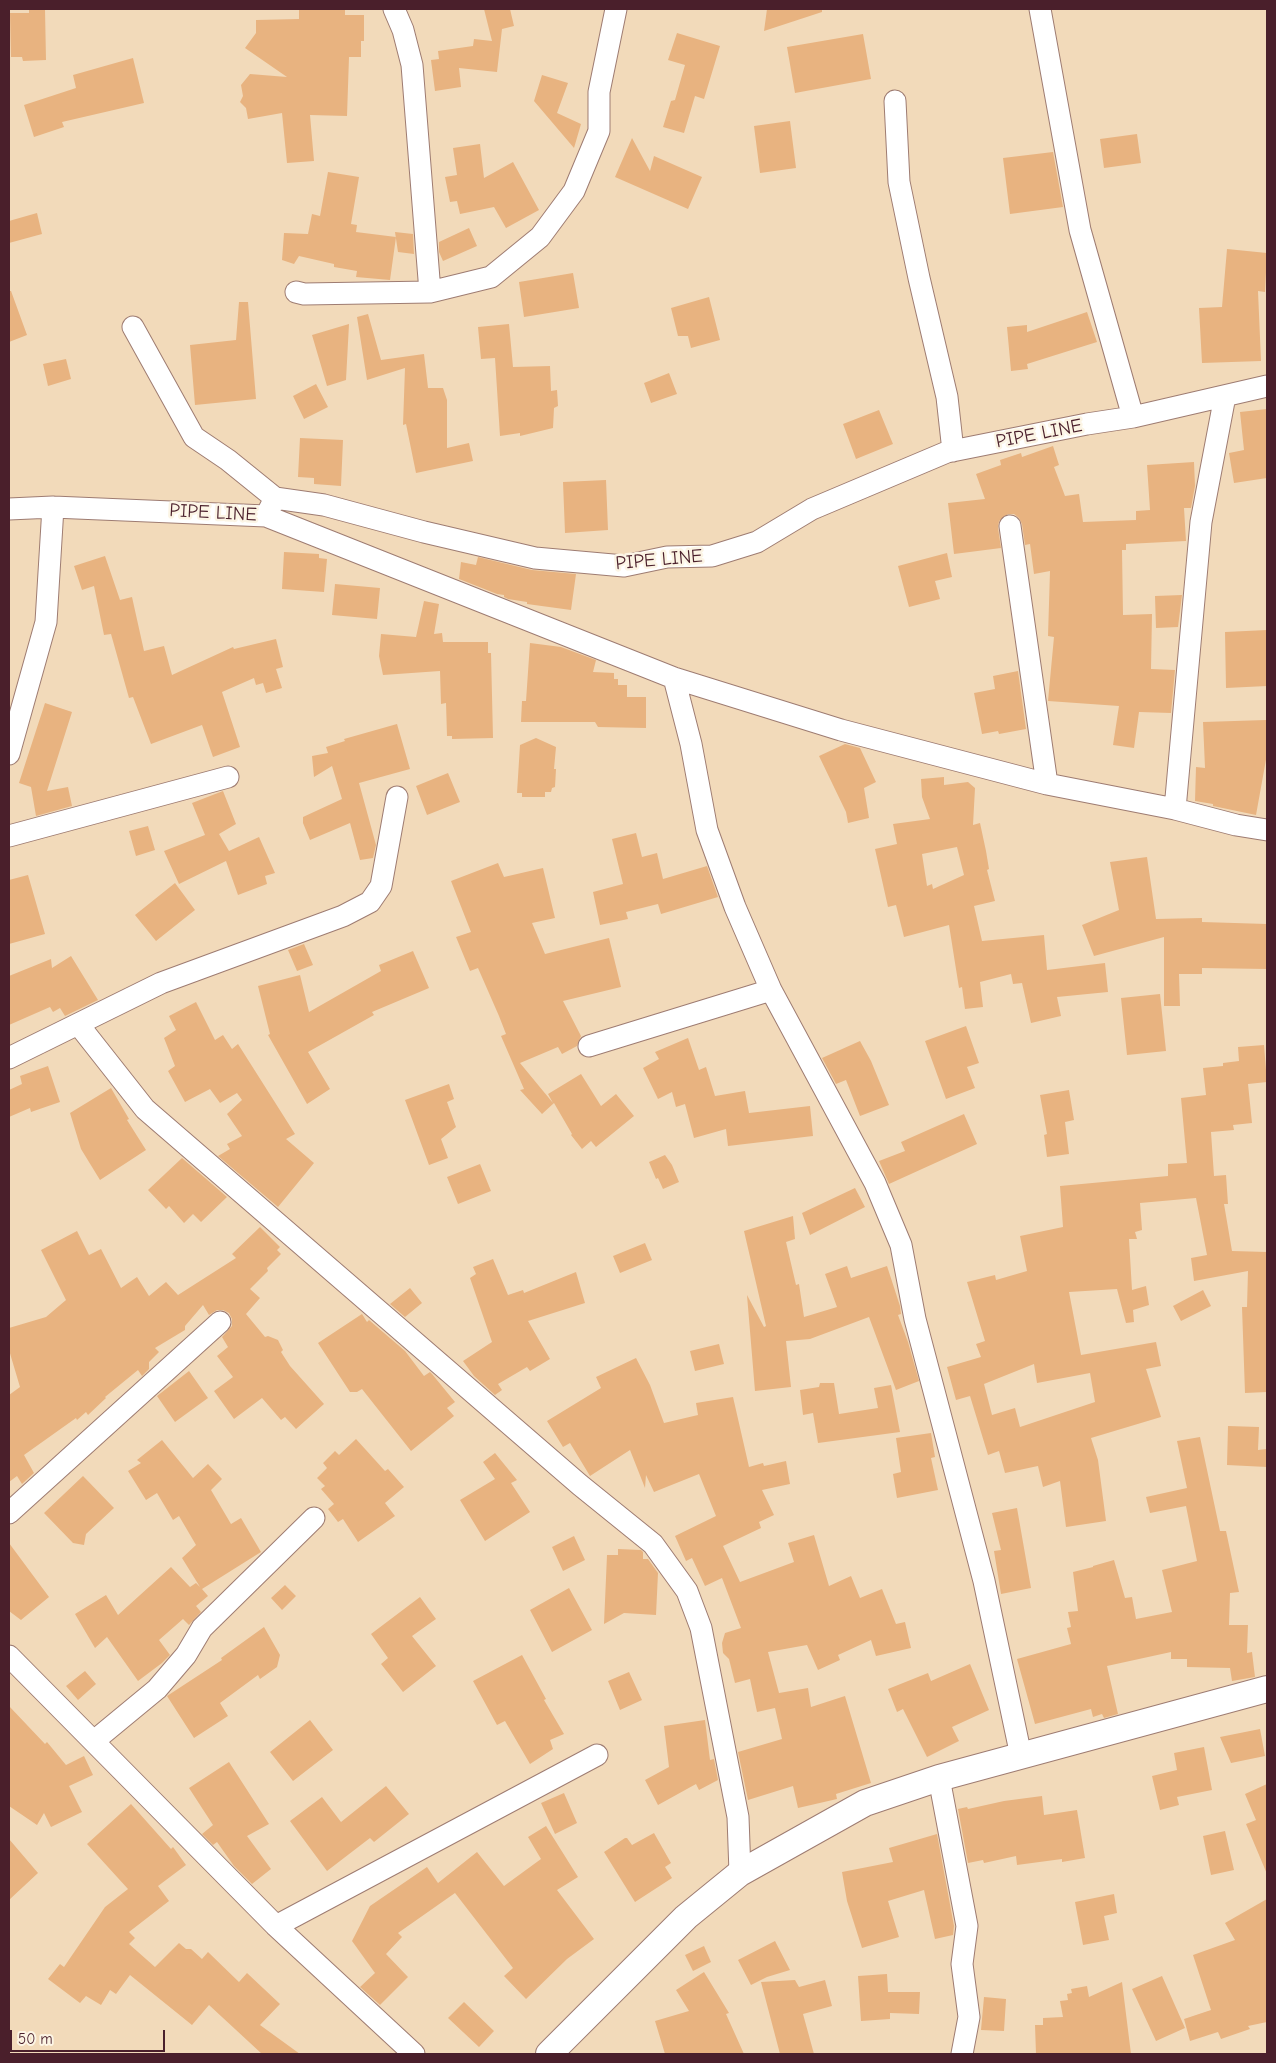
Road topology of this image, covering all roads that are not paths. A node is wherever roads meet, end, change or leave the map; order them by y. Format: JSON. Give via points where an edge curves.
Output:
{"nodes":[{"id":1,"x":394,"y":9,"type":"edge"},
{"id":2,"x":616,"y":9,"type":"edge"},
{"id":3,"x":1040,"y":9,"type":"edge"},
{"id":4,"x":895,"y":101,"type":"dead end"},
{"id":5,"x":296,"y":292,"type":"dead end"},
{"id":6,"x":430,"y":292,"type":"junction"},
{"id":7,"x":133,"y":327,"type":"dead end"},
{"id":8,"x":1267,"y":383,"type":"edge"},
{"id":9,"x":1225,"y":396,"type":"junction"},
{"id":10,"x":1133,"y":418,"type":"junction"},
{"id":11,"x":953,"y":451,"type":"junction"},
{"id":12,"x":53,"y":507,"type":"junction"},
{"id":13,"x":270,"y":507,"type":"junction"},
{"id":14,"x":9,"y":509,"type":"edge"},
{"id":15,"x":1010,"y":526,"type":"dead end"},
{"id":16,"x":674,"y":678,"type":"junction"},
{"id":17,"x":9,"y":754,"type":"edge"},
{"id":18,"x":228,"y":777,"type":"dead end"},
{"id":19,"x":1047,"y":784,"type":"junction"},
{"id":20,"x":397,"y":798,"type":"dead end"},
{"id":21,"x":1175,"y":809,"type":"junction"},
{"id":22,"x":1267,"y":830,"type":"edge"},
{"id":23,"x":9,"y":836,"type":"edge"},
{"id":24,"x":771,"y":990,"type":"junction"},
{"id":25,"x":78,"y":1024,"type":"junction"},
{"id":26,"x":589,"y":1046,"type":"dead end"},
{"id":27,"x":9,"y":1058,"type":"edge"},
{"id":28,"x":220,"y":1322,"type":"dead end"},
{"id":29,"x":9,"y":1513,"type":"edge"},
{"id":30,"x":314,"y":1518,"type":"dead end"},
{"id":31,"x":9,"y":1656,"type":"edge"},
{"id":32,"x":1267,"y":1689,"type":"edge"},
{"id":33,"x":94,"y":1741,"type":"junction"},
{"id":34,"x":597,"y":1755,"type":"dead end"},
{"id":35,"x":1020,"y":1756,"type":"junction"},
{"id":36,"x":939,"y":1778,"type":"junction"},
{"id":37,"x":740,"y":1873,"type":"junction"},
{"id":38,"x":276,"y":1926,"type":"junction"},
{"id":39,"x":414,"y":2054,"type":"edge"},
{"id":40,"x":549,"y":2054,"type":"edge"},
{"id":41,"x":962,"y":2054,"type":"edge"}],
"edges":[{"from":1,"to":6,"type":"street","via":[[412,65]]},
{"from":2,"to":6,"type":"street","via":[[599,92],[599,131],[574,190],[540,238],[491,277]]},
{"from":3,"to":10,"type":"street","via":[[1080,230]]},
{"from":4,"to":11,"type":"street","via":[[899,182],[947,397]]},
{"from":5,"to":6,"type":"street"},
{"from":7,"to":13,"type":"street","via":[[194,437],[228,460]]},
{"from":8,"to":9,"type":"street","name":"PIPE LINE"},
{"from":9,"to":10,"type":"street","name":"PIPE LINE"},
{"from":9,"to":21,"type":"street","via":[[1201,522]]},
{"from":10,"to":11,"type":"street","name":"PIPE LINE"},
{"from":11,"to":13,"type":"street","name":"PIPE LINE","via":[[812,509],[756,542],[712,556],[666,557],[624,566],[534,558],[324,505]]},
{"from":12,"to":13,"type":"street","name":"PIPE LINE"},
{"from":12,"to":14,"type":"street","name":"PIPE LINE"},
{"from":12,"to":17,"type":"street","via":[[46,622]]},
{"from":13,"to":16,"type":"street"},
{"from":15,"to":19,"type":"street"},
{"from":16,"to":19,"type":"street","via":[[841,730]]},
{"from":16,"to":24,"type":"street","via":[[691,744],[707,830],[735,907]]},
{"from":18,"to":23,"type":"street"},
{"from":19,"to":21,"type":"street"},
{"from":20,"to":25,"type":"street","via":[[381,886],[370,902],[343,916],[160,983]]},
{"from":21,"to":22,"type":"street"},
{"from":24,"to":26,"type":"street"},
{"from":24,"to":35,"type":"street","via":[[875,1183],[901,1245],[915,1319],[984,1581]]},
{"from":25,"to":27,"type":"street"},
{"from":25,"to":37,"type":"street","via":[[145,1109],[580,1485],[653,1544],[688,1591],[701,1628],[738,1817]]},
{"from":28,"to":29,"type":"street"},
{"from":30,"to":33,"type":"street","via":[[202,1628],[186,1655],[156,1689]]},
{"from":31,"to":33,"type":"street"},
{"from":32,"to":35,"type":"street"},
{"from":33,"to":38,"type":"street"},
{"from":34,"to":38,"type":"street"},
{"from":35,"to":36,"type":"street"},
{"from":36,"to":37,"type":"street","via":[[865,1803]]},
{"from":36,"to":41,"type":"street","via":[[967,1926],[962,1964],[968,2017]]},
{"from":37,"to":40,"type":"street","via":[[686,1917]]},
{"from":38,"to":39,"type":"street"}]}
